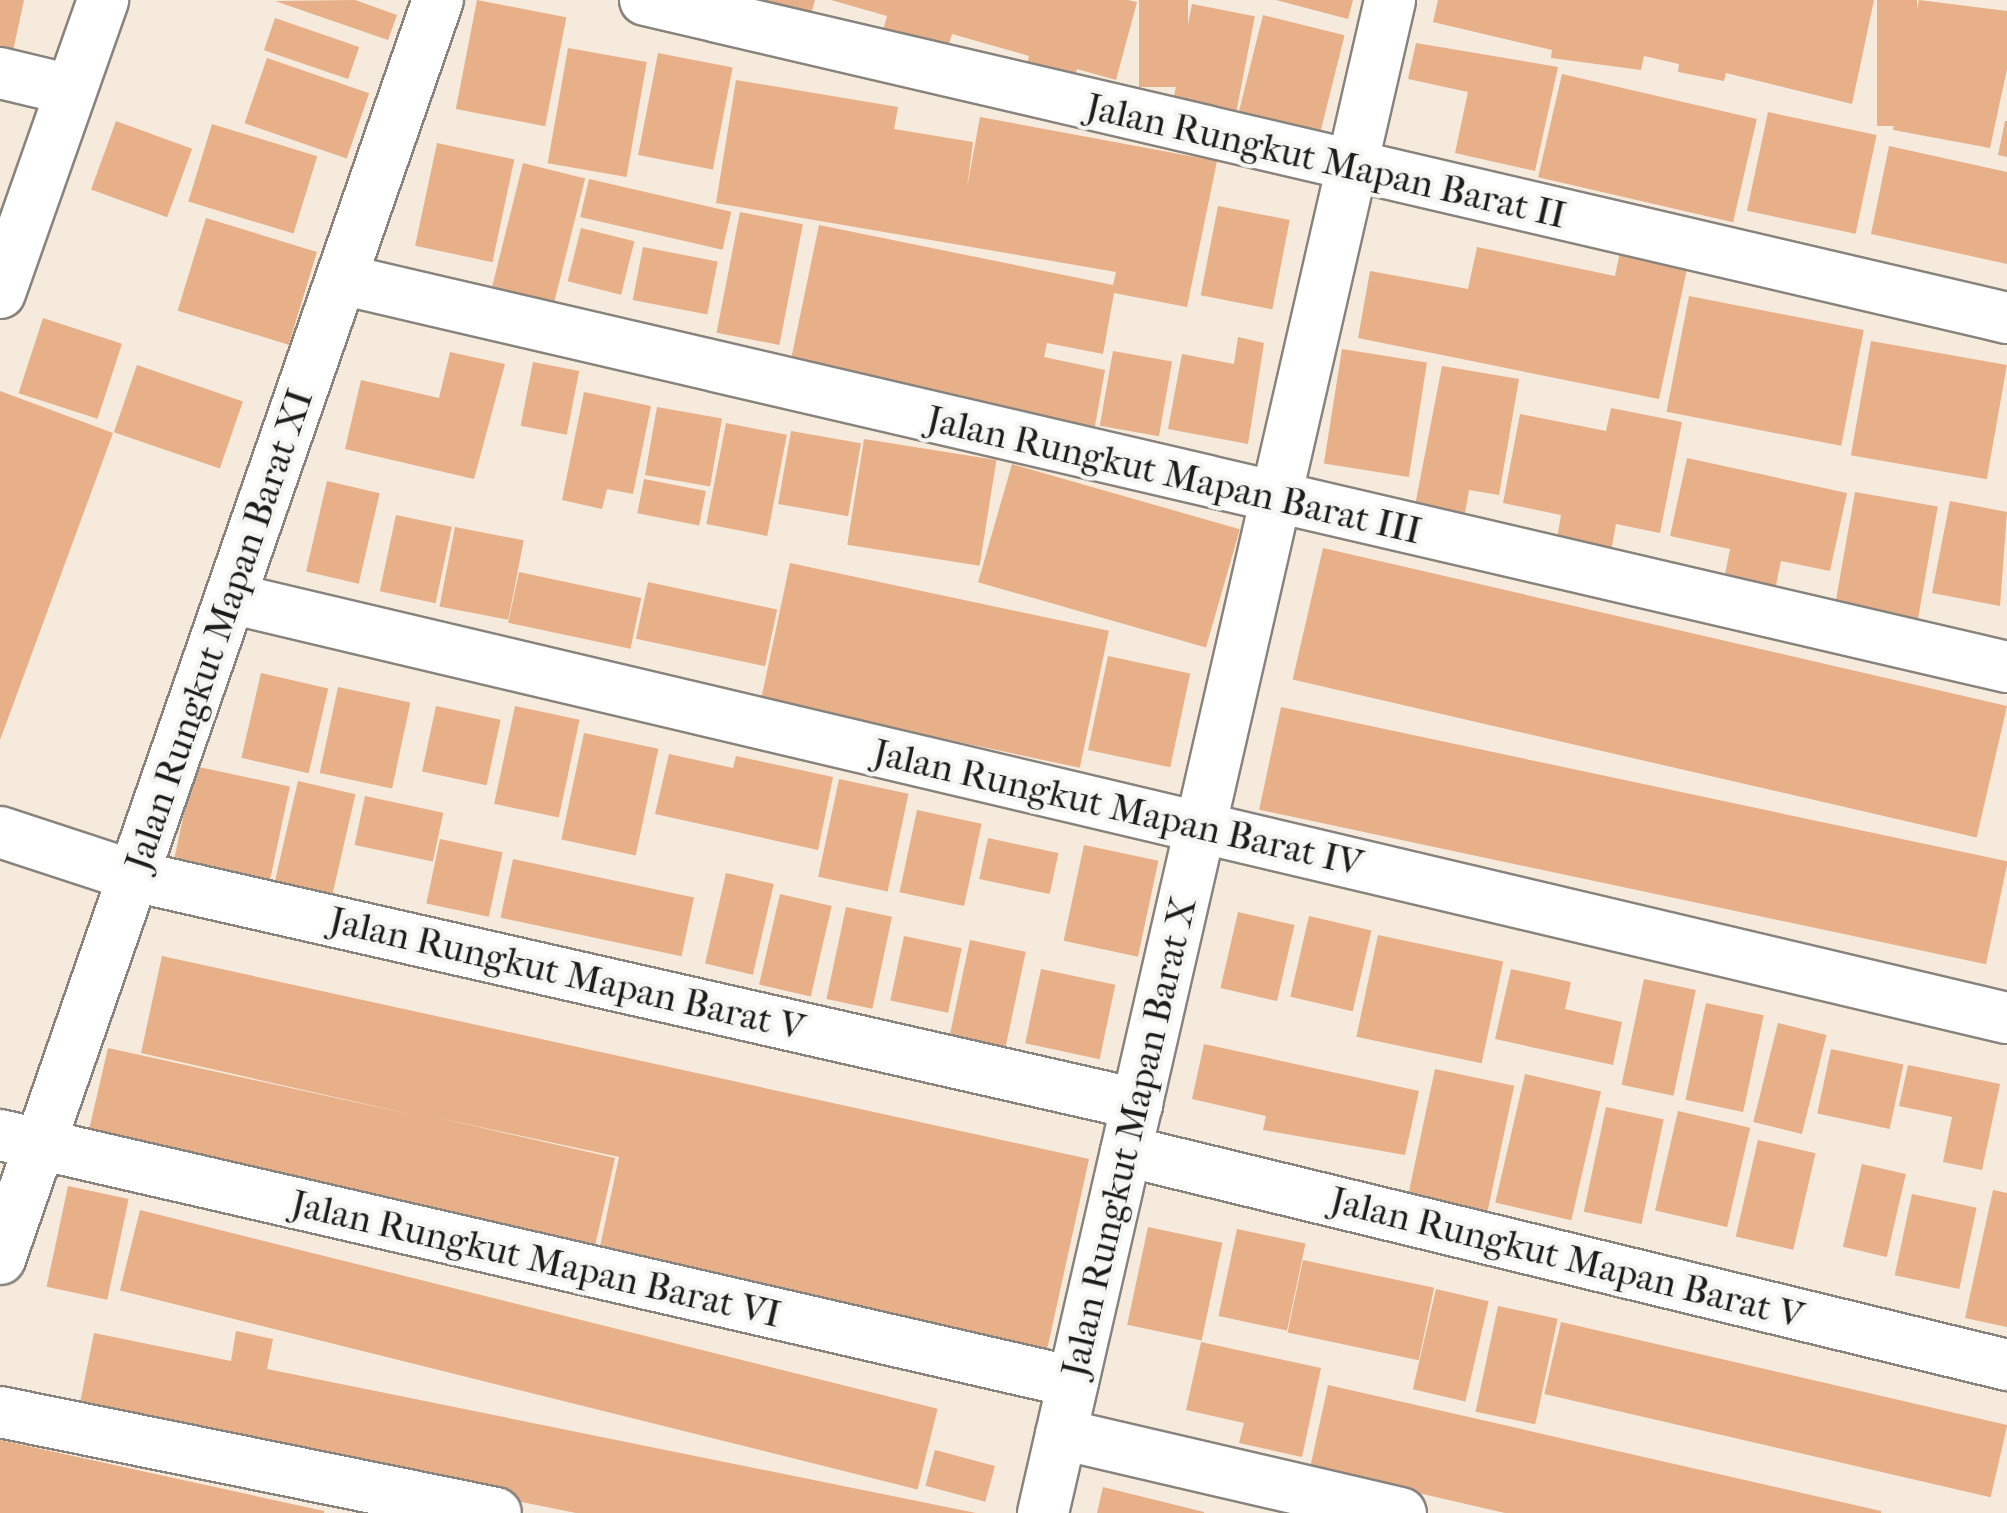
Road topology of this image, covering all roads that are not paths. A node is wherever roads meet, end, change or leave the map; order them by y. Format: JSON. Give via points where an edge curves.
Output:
{"nodes":[{"id":1,"x":103,"y":0,"type":"edge"},
{"id":2,"x":438,"y":0,"type":"edge"},
{"id":3,"x":645,"y":0,"type":"edge"},
{"id":4,"x":1390,"y":0,"type":"edge"},
{"id":5,"x":0,"y":72,"type":"edge"},
{"id":6,"x":71,"y":90,"type":"junction"},
{"id":7,"x":1351,"y":169,"type":"junction"},
{"id":8,"x":342,"y":278,"type":"junction"},
{"id":9,"x":0,"y":292,"type":"edge"},
{"id":10,"x":2007,"y":318,"type":"edge"},
{"id":11,"x":1276,"y":500,"type":"junction"},
{"id":12,"x":230,"y":598,"type":"junction"},
{"id":13,"x":2007,"y":667,"type":"edge"},
{"id":14,"x":1200,"y":827,"type":"junction"},
{"id":15,"x":0,"y":832,"type":"edge"},
{"id":16,"x":134,"y":876,"type":"junction"},
{"id":17,"x":2007,"y":1018,"type":"edge"},
{"id":18,"x":1132,"y":1127,"type":"junction"},
{"id":19,"x":20,"y":1140,"type":"edge"},
{"id":20,"x":0,"y":1260,"type":"edge"},
{"id":21,"x":2007,"y":1365,"type":"edge"},
{"id":22,"x":1073,"y":1382,"type":"junction"},
{"id":23,"x":0,"y":1412,"type":"edge"},
{"id":24,"x":1061,"y":1434,"type":"junction"},
{"id":25,"x":496,"y":1513,"type":"edge"},
{"id":26,"x":1043,"y":1513,"type":"edge"},
{"id":27,"x":1401,"y":1513,"type":"edge"}],
"edges":[{"from":1,"to":6,"type":"street"},
{"from":2,"to":8,"type":"street","name":"Jalan Rungkut Mapan Barat XI"},
{"from":3,"to":7,"type":"street","name":"Jalan Rungkut Mapan Barat II"},
{"from":4,"to":7,"type":"street","name":"Jalan Rungkut Mapan Barat X"},
{"from":5,"to":6,"type":"street"},
{"from":6,"to":9,"type":"street"},
{"from":7,"to":10,"type":"street","name":"Jalan Rungkut Mapan Barat II"},
{"from":7,"to":11,"type":"street","name":"Jalan Rungkut Mapan Barat X"},
{"from":8,"to":11,"type":"street","name":"Jalan Rungkut Mapan Barat III"},
{"from":8,"to":12,"type":"street","name":"Jalan Rungkut Mapan Barat XI"},
{"from":11,"to":13,"type":"street","name":"Jalan Rungkut Mapan Barat III"},
{"from":11,"to":14,"type":"street","name":"Jalan Rungkut Mapan Barat X"},
{"from":12,"to":14,"type":"street","name":"Jalan Rungkut Mapan Barat IV"},
{"from":12,"to":16,"type":"street","name":"Jalan Rungkut Mapan Barat XI"},
{"from":14,"to":17,"type":"street","name":"Jalan Rungkut Mapan Barat IV"},
{"from":14,"to":18,"type":"street","name":"Jalan Rungkut Mapan Barat X"},
{"from":15,"to":16,"type":"street","name":"Jalan Rungkut Mapan Barat V"},
{"from":16,"to":18,"type":"street","name":"Jalan Rungkut Mapan Barat V"},
{"from":16,"to":19,"type":"street","name":"Jalan Rungkut Mapan Barat XI"},
{"from":18,"to":21,"type":"street","name":"Jalan Rungkut Mapan Barat V"},
{"from":18,"to":22,"type":"street","name":"Jalan Rungkut Mapan Barat X"},
{"from":19,"to":20,"type":"street","name":"Jalan Rungkut Mapan Barat XI"},
{"from":19,"to":22,"type":"street","name":"Jalan Rungkut Mapan Barat VI"},
{"from":22,"to":24,"type":"street","name":"Jalan Rungkut Mapan Barat X"},
{"from":23,"to":25,"type":"street"},
{"from":24,"to":26,"type":"street","name":"Jalan Rungkut Mapan Barat X"},
{"from":24,"to":27,"type":"street"}]}
